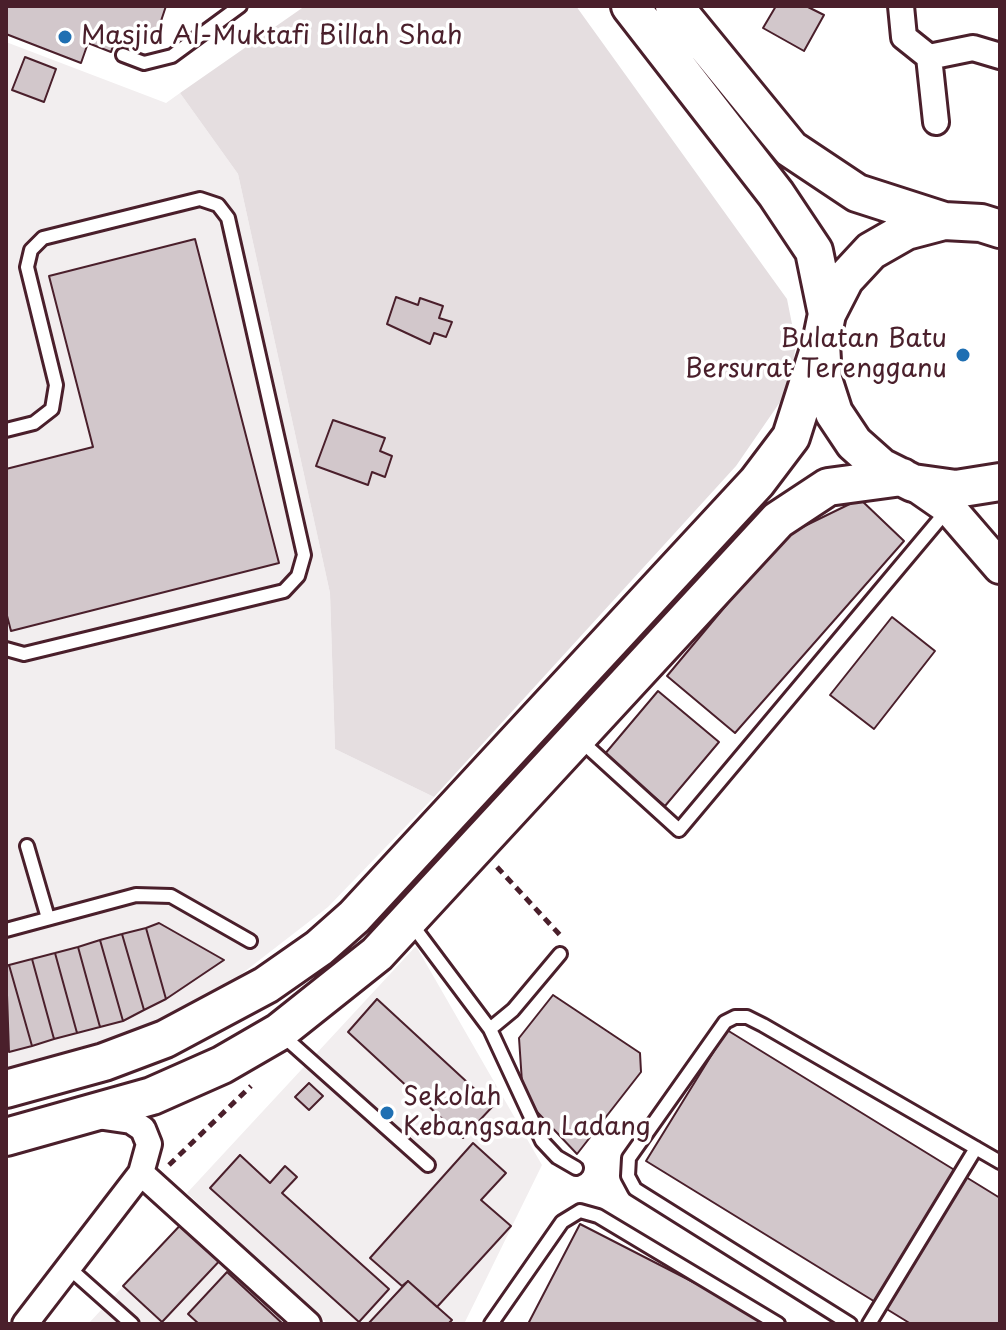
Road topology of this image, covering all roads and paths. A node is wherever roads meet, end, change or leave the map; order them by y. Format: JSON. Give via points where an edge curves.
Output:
{"nodes":[{"id":1,"x":240,"y":6,"type":"edge"},
{"id":2,"x":630,"y":6,"type":"edge"},
{"id":3,"x":674,"y":6,"type":"edge"},
{"id":4,"x":901,"y":6,"type":"edge"},
{"id":5,"x":123,"y":55,"type":"dead end"},
{"id":6,"x":1000,"y":56,"type":"edge"},
{"id":7,"x":929,"y":57,"type":"junction"},
{"id":8,"x":936,"y":122,"type":"dead end"},
{"id":9,"x":944,"y":221,"type":"junction"},
{"id":10,"x":1000,"y":229,"type":"edge"},
{"id":11,"x":824,"y":329,"type":"junction"},
{"id":12,"x":6,"y":430,"type":"edge"},
{"id":13,"x":908,"y":480,"type":"junction"},
{"id":14,"x":1000,"y":482,"type":"edge"},
{"id":15,"x":949,"y":508,"type":"junction"},
{"id":16,"x":1000,"y":567,"type":"edge"},
{"id":17,"x":6,"y":649,"type":"edge"},
{"id":18,"x":577,"y":737,"type":"junction"},
{"id":19,"x":27,"y":846,"type":"dead end"},
{"id":20,"x":477,"y":846,"type":"junction"},
{"id":21,"x":48,"y":918,"type":"junction"},
{"id":22,"x":409,"y":920,"type":"junction"},
{"id":23,"x":6,"y":930,"type":"edge"},
{"id":24,"x":250,"y":941,"type":"dead end"},
{"id":25,"x":560,"y":954,"type":"joint"},
{"id":26,"x":490,"y":1029,"type":"junction"},
{"id":27,"x":279,"y":1032,"type":"junction"},
{"id":28,"x":252,"y":1084,"type":"dead end"},
{"id":29,"x":6,"y":1089,"type":"edge"},
{"id":30,"x":88,"y":1115,"type":"junction"},
{"id":31,"x":6,"y":1137,"type":"edge"},
{"id":32,"x":976,"y":1148,"type":"junction"},
{"id":33,"x":1000,"y":1162,"type":"edge"},
{"id":34,"x":428,"y":1165,"type":"dead end"},
{"id":35,"x":576,"y":1168,"type":"dead end"},
{"id":36,"x":146,"y":1178,"type":"junction"},
{"id":37,"x":69,"y":1268,"type":"junction"},
{"id":38,"x":829,"y":1310,"type":"junction"},
{"id":39,"x":25,"y":1324,"type":"edge"},
{"id":40,"x":132,"y":1324,"type":"edge"},
{"id":41,"x":308,"y":1324,"type":"edge"},
{"id":42,"x":491,"y":1324,"type":"edge"},
{"id":43,"x":778,"y":1324,"type":"edge"},
{"id":44,"x":822,"y":1324,"type":"edge"},
{"id":45,"x":850,"y":1324,"type":"edge"},
{"id":46,"x":869,"y":1324,"type":"edge"}],
"edges":[{"from":1,"to":5,"type":"lane","via":[[172,56],[144,63]]},
{"from":2,"to":11,"type":"main road","via":[[814,251]]},
{"from":3,"to":9,"type":"main road","via":[[791,149],[857,193]]},
{"from":4,"to":7,"type":"street","via":[[904,37]]},
{"from":6,"to":7,"type":"street","via":[[973,48]]},
{"from":7,"to":8,"type":"street"},
{"from":9,"to":10,"type":"main road"},
{"from":9,"to":11,"type":"main road","via":[[906,231],[871,251],[845,279]]},
{"from":11,"to":13,"type":"main road","via":[[823,379],[834,413],[854,443],[881,467]]},
{"from":11,"to":29,"type":"main road","via":[[791,437],[757,482],[354,917],[266,985],[165,1039]]},
{"from":12,"to":17,"type":"lane","via":[[34,423],[52,409],[56,385],[27,267],[31,250],[43,238],[200,199],[218,205],[228,218],[304,555],[298,576],[284,591],[24,654]]},
{"from":13,"to":14,"type":"main road","via":[[956,489]]},
{"from":13,"to":15,"type":"street"},
{"from":13,"to":18,"type":"main road","via":[[828,487],[778,520]]},
{"from":15,"to":16,"type":"street"},
{"from":15,"to":18,"type":"lane","via":[[679,830]]},
{"from":18,"to":20,"type":"main road"},
{"from":19,"to":21,"type":"lane"},
{"from":20,"to":22,"type":"main road"},
{"from":20,"to":25,"type":"path","via":[[558,929]]},
{"from":21,"to":23,"type":"lane"},
{"from":21,"to":24,"type":"lane","via":[[136,895],[171,896]]},
{"from":22,"to":26,"type":"lane"},
{"from":22,"to":27,"type":"main road","via":[[377,954]]},
{"from":25,"to":26,"type":"lane"},
{"from":26,"to":35,"type":"lane","via":[[542,1141]]},
{"from":27,"to":30,"type":"main road","via":[[152,1096]]},
{"from":27,"to":34,"type":"lane"},
{"from":28,"to":36,"type":"path"},
{"from":30,"to":31,"type":"main road"},
{"from":30,"to":36,"type":"street","via":[[131,1121],[143,1129],[149,1144]]},
{"from":32,"to":33,"type":"lane"},
{"from":32,"to":38,"type":"lane","via":[[763,1025],[747,1017],[725,1022],[629,1158],[628,1176],[635,1189]]},
{"from":32,"to":46,"type":"lane"},
{"from":36,"to":37,"type":"street"},
{"from":36,"to":41,"type":"street"},
{"from":37,"to":39,"type":"street"},
{"from":37,"to":40,"type":"lane"},
{"from":38,"to":44,"type":"lane"},
{"from":38,"to":45,"type":"lane"},
{"from":42,"to":43,"type":"lane","via":[[562,1222],[580,1211],[598,1216]]}]}
